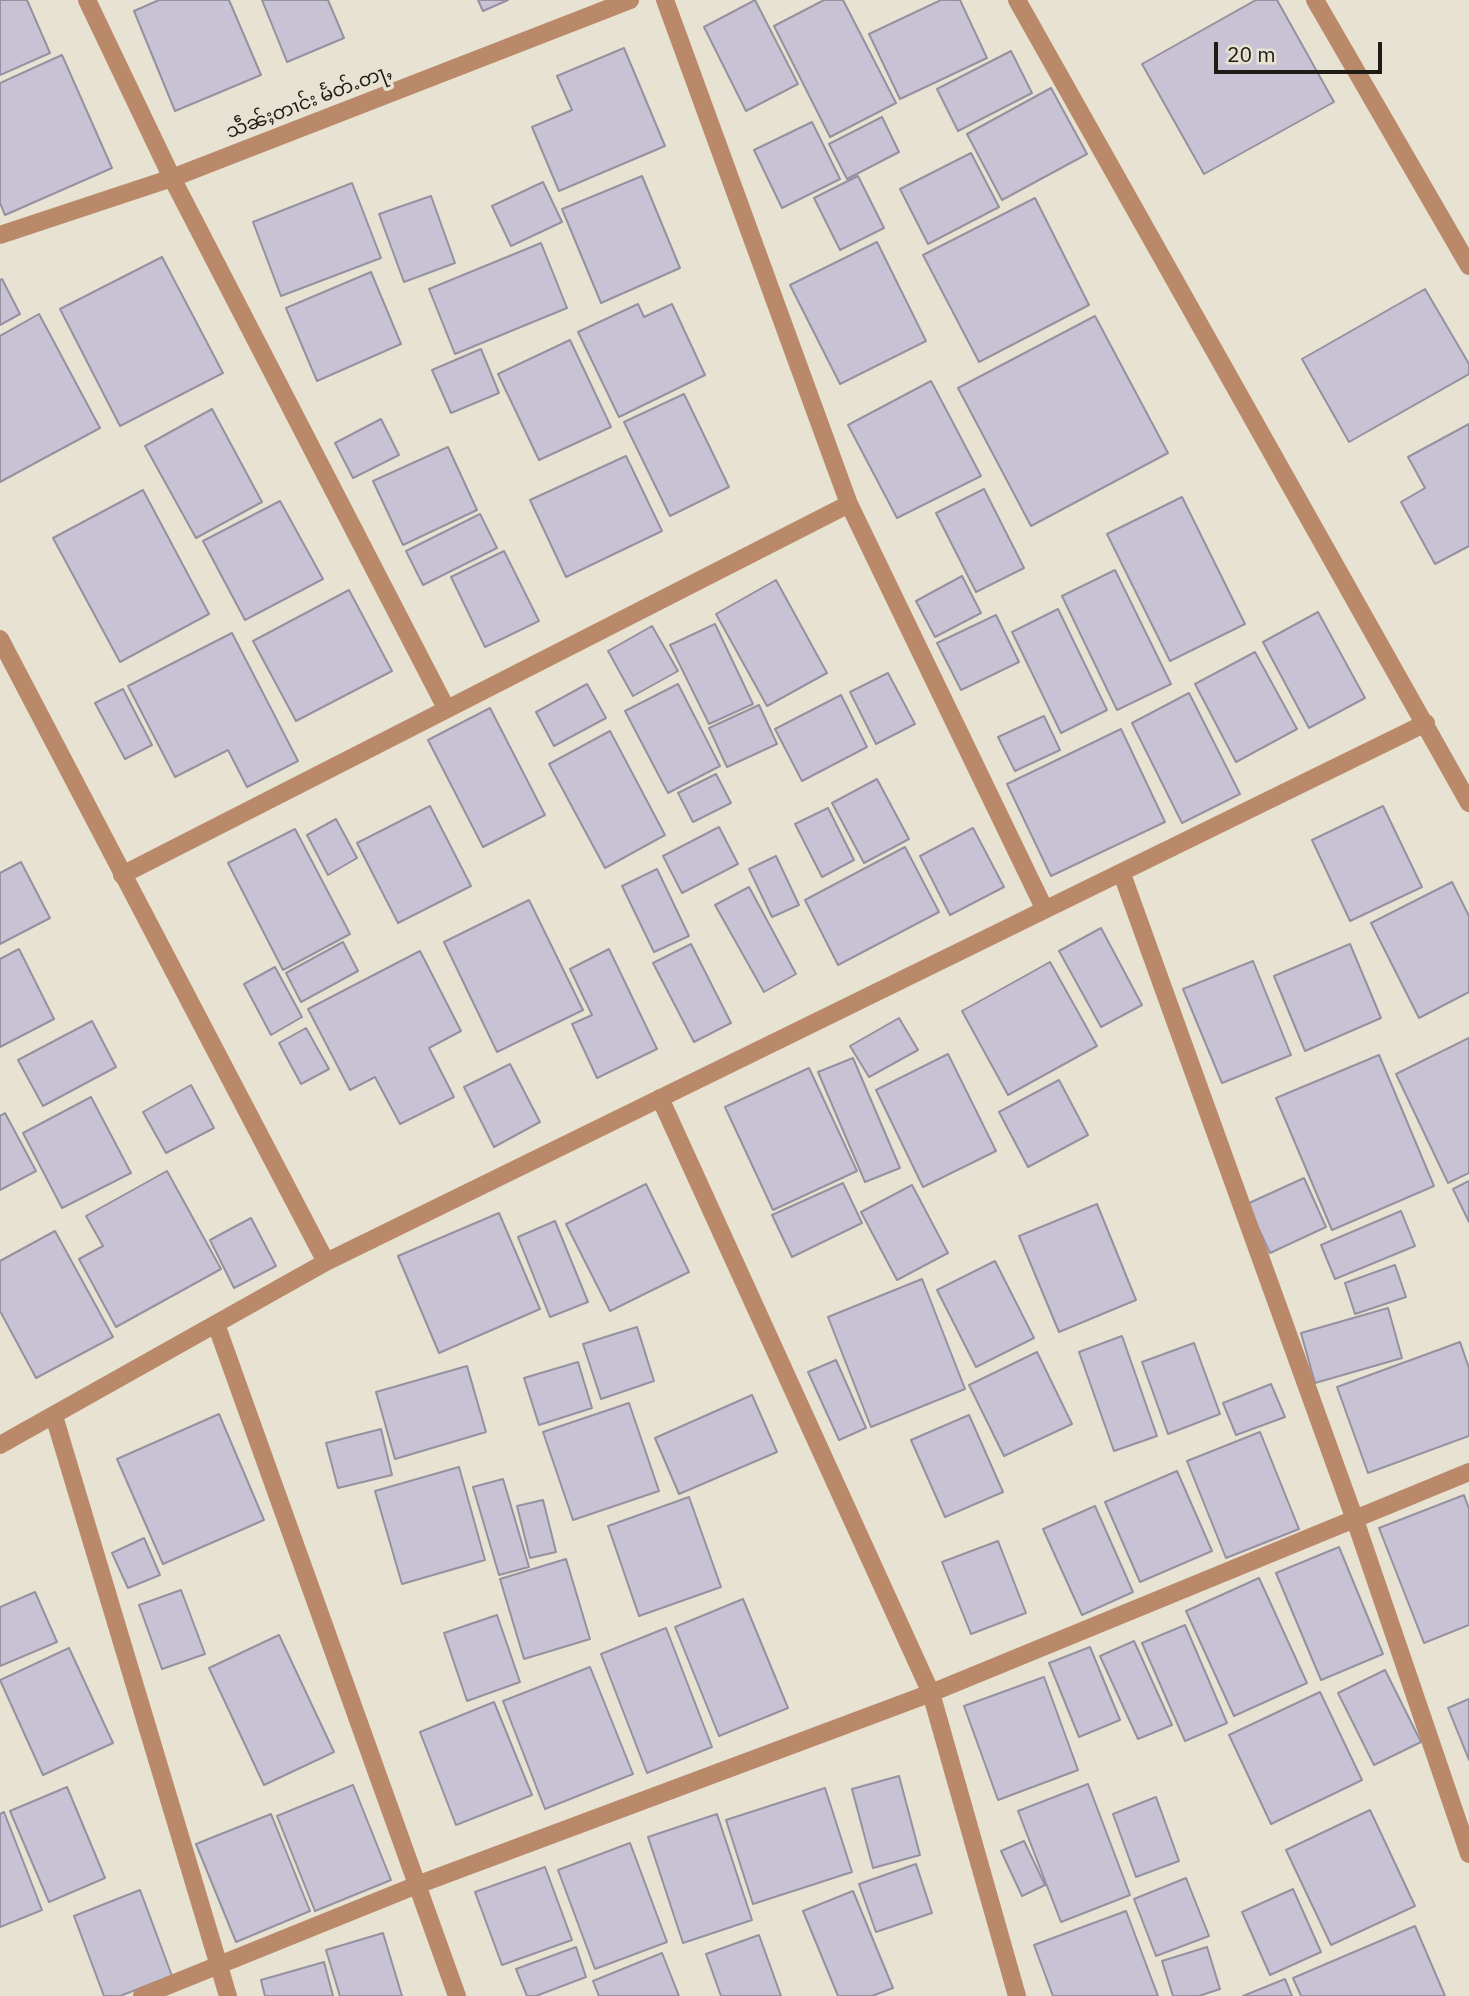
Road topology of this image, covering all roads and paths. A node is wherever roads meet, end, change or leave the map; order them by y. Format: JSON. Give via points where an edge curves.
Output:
{"nodes":[{"id":1,"x":87,"y":0,"type":"edge"},
{"id":2,"x":630,"y":0,"type":"edge"},
{"id":3,"x":665,"y":0,"type":"edge"},
{"id":4,"x":1017,"y":0,"type":"edge"},
{"id":5,"x":1315,"y":0,"type":"edge"},
{"id":6,"x":172,"y":178,"type":"junction"},
{"id":7,"x":0,"y":235,"type":"edge"},
{"id":8,"x":1469,"y":266,"type":"edge"},
{"id":9,"x":849,"y":504,"type":"junction"},
{"id":10,"x":0,"y":639,"type":"edge"},
{"id":11,"x":446,"y":708,"type":"junction"},
{"id":12,"x":1426,"y":723,"type":"junction"},
{"id":13,"x":1469,"y":803,"type":"edge"},
{"id":14,"x":1122,"y":874,"type":"junction"},
{"id":15,"x":122,"y":875,"type":"junction"},
{"id":16,"x":1044,"y":908,"type":"junction"},
{"id":17,"x":660,"y":1098,"type":"junction"},
{"id":18,"x":326,"y":1262,"type":"junction"},
{"id":19,"x":216,"y":1324,"type":"junction"},
{"id":20,"x":54,"y":1416,"type":"junction"},
{"id":21,"x":0,"y":1445,"type":"edge"},
{"id":22,"x":1469,"y":1472,"type":"edge"},
{"id":23,"x":1354,"y":1517,"type":"junction"},
{"id":24,"x":931,"y":1693,"type":"junction"},
{"id":25,"x":1469,"y":1854,"type":"edge"},
{"id":26,"x":418,"y":1885,"type":"junction"},
{"id":27,"x":217,"y":1965,"type":"junction"},
{"id":28,"x":142,"y":1996,"type":"edge"},
{"id":29,"x":228,"y":1996,"type":"edge"},
{"id":30,"x":457,"y":1996,"type":"edge"},
{"id":31,"x":1017,"y":1996,"type":"edge"}],
"edges":[{"from":1,"to":6,"type":"street"},
{"from":2,"to":6,"type":"street","name":"သဵၼ်ႈတၢင်း မႅတ်ႉတႃႇ"},
{"from":3,"to":9,"type":"street"},
{"from":4,"to":12,"type":"street"},
{"from":5,"to":8,"type":"street"},
{"from":6,"to":7,"type":"street","name":"သဵၼ်ႈတၢင်း မႅတ်ႉတႃႇ"},
{"from":6,"to":11,"type":"street"},
{"from":9,"to":11,"type":"street"},
{"from":9,"to":16,"type":"street"},
{"from":10,"to":15,"type":"street"},
{"from":11,"to":15,"type":"street"},
{"from":12,"to":13,"type":"street"},
{"from":12,"to":14,"type":"street"},
{"from":14,"to":16,"type":"street"},
{"from":14,"to":23,"type":"street"},
{"from":15,"to":18,"type":"street"},
{"from":16,"to":17,"type":"street"},
{"from":17,"to":18,"type":"street"},
{"from":17,"to":24,"type":"street"},
{"from":18,"to":19,"type":"street"},
{"from":19,"to":20,"type":"street"},
{"from":19,"to":26,"type":"street"},
{"from":20,"to":21,"type":"street"},
{"from":20,"to":27,"type":"street"},
{"from":22,"to":23,"type":"street"},
{"from":23,"to":24,"type":"street"},
{"from":23,"to":25,"type":"street"},
{"from":24,"to":26,"type":"street"},
{"from":24,"to":31,"type":"street"},
{"from":26,"to":27,"type":"street"},
{"from":26,"to":30,"type":"street"},
{"from":27,"to":28,"type":"street"},
{"from":27,"to":29,"type":"street"}]}
